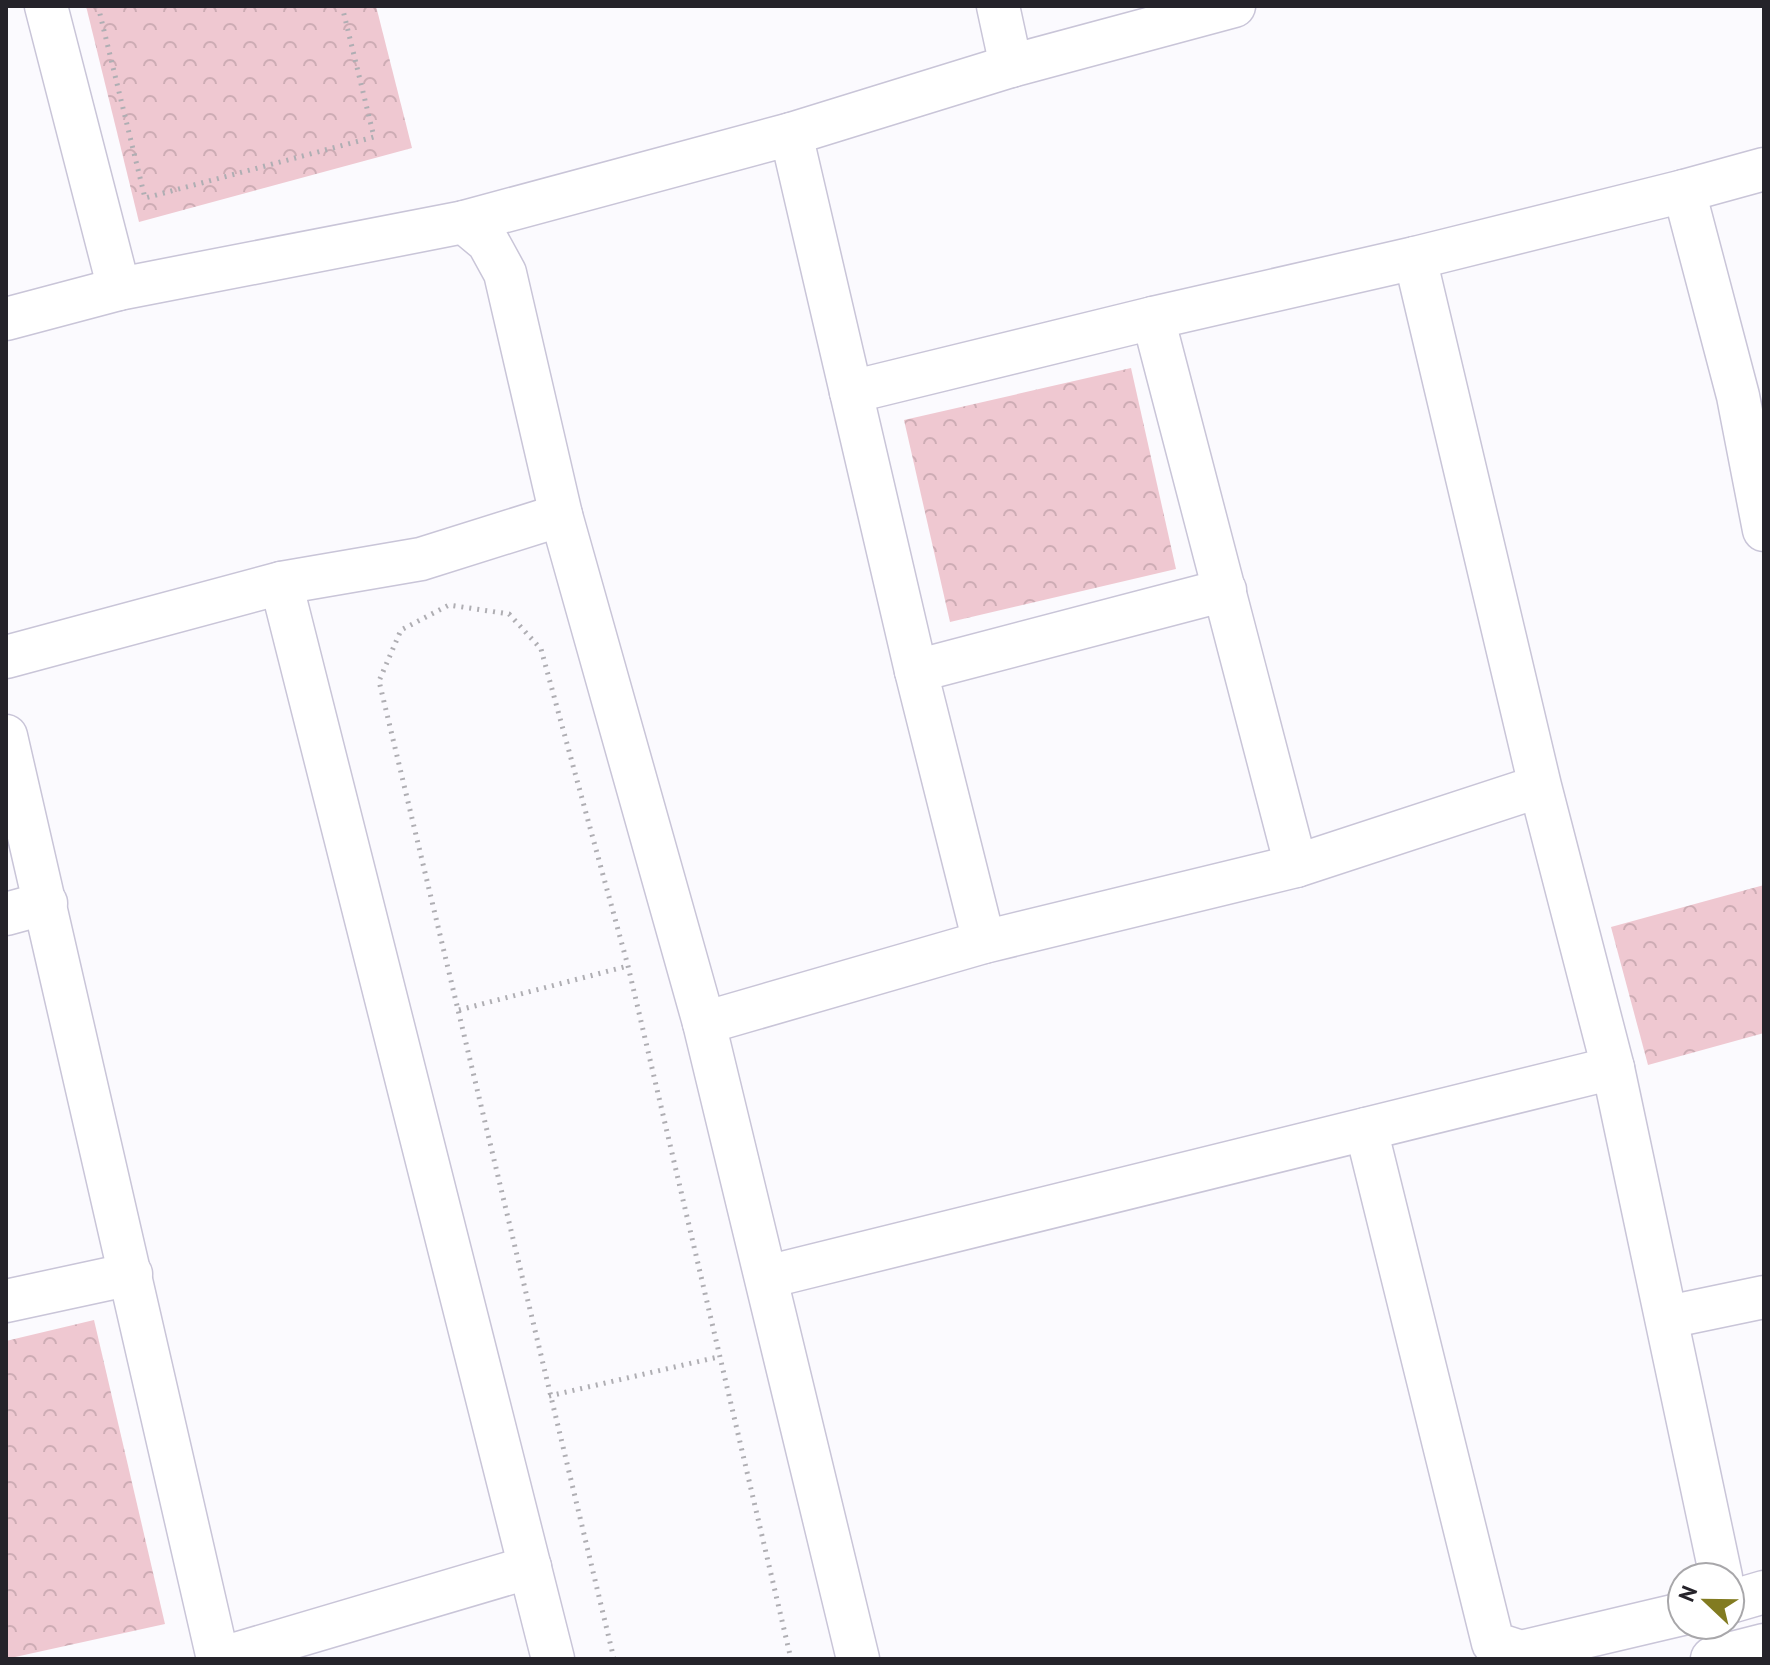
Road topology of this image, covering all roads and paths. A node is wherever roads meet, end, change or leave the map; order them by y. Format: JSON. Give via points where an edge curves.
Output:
{"nodes":[{"id":1,"x":46,"y":6,"type":"edge"},
{"id":2,"x":98,"y":6,"type":"edge"},
{"id":3,"x":342,"y":6,"type":"edge"},
{"id":4,"x":998,"y":6,"type":"edge"},
{"id":5,"x":1234,"y":6,"type":"edge"},
{"id":6,"x":1011,"y":66,"type":"junction"},
{"id":7,"x":791,"y":134,"type":"junction"},
{"id":8,"x":1764,"y":169,"type":"edge"},
{"id":9,"x":1684,"y":191,"type":"junction"},
{"id":10,"x":464,"y":222,"type":"junction"},
{"id":11,"x":1415,"y":258,"type":"junction"},
{"id":12,"x":119,"y":289,"type":"junction"},
{"id":13,"x":1153,"y":318,"type":"junction"},
{"id":14,"x":6,"y":319,"type":"edge"},
{"id":15,"x":851,"y":392,"type":"junction"},
{"id":16,"x":1751,"y":392,"type":"edge"},
{"id":17,"x":561,"y":515,"type":"junction"},
{"id":18,"x":1764,"y":530,"type":"edge"},
{"id":19,"x":281,"y":583,"type":"junction"},
{"id":20,"x":1225,"y":590,"type":"junction"},
{"id":21,"x":6,"y":657,"type":"edge"},
{"id":22,"x":916,"y":671,"type":"junction"},
{"id":23,"x":6,"y":736,"type":"edge"},
{"id":24,"x":1540,"y":786,"type":"junction"},
{"id":25,"x":1296,"y":866,"type":"junction"},
{"id":26,"x":46,"y":903,"type":"junction"},
{"id":27,"x":6,"y":914,"type":"edge"},
{"id":28,"x":984,"y":942,"type":"junction"},
{"id":29,"x":628,"y":966,"type":"junction"},
{"id":30,"x":459,"y":1010,"type":"junction"},
{"id":31,"x":704,"y":1023,"type":"junction"},
{"id":32,"x":1613,"y":1068,"type":"junction"},
{"id":33,"x":1366,"y":1129,"type":"junction"},
{"id":34,"x":131,"y":1274,"type":"junction"},
{"id":35,"x":767,"y":1277,"type":"junction"},
{"id":36,"x":1764,"y":1297,"type":"edge"},
{"id":37,"x":6,"y":1301,"type":"edge"},
{"id":38,"x":1668,"y":1317,"type":"junction"},
{"id":39,"x":718,"y":1357,"type":"junction"},
{"id":40,"x":549,"y":1396,"type":"junction"},
{"id":41,"x":1718,"y":1561,"type":"edge"},
{"id":42,"x":530,"y":1567,"type":"junction"},
{"id":43,"x":1666,"y":1618,"type":"edge"},
{"id":44,"x":1764,"y":1646,"type":"edge"},
{"id":45,"x":218,"y":1659,"type":"edge"},
{"id":46,"x":553,"y":1659,"type":"edge"},
{"id":47,"x":614,"y":1659,"type":"edge"},
{"id":48,"x":791,"y":1659,"type":"edge"},
{"id":49,"x":858,"y":1659,"type":"edge"},
{"id":50,"x":1713,"y":1659,"type":"edge"}],
"edges":[{"from":1,"to":12,"type":"street"},
{"from":2,"to":3,"type":"path","via":[[145,198],[374,137]]},
{"from":4,"to":6,"type":"street"},
{"from":5,"to":6,"type":"street"},
{"from":6,"to":7,"type":"street"},
{"from":7,"to":10,"type":"street"},
{"from":7,"to":15,"type":"street"},
{"from":8,"to":9,"type":"street"},
{"from":9,"to":11,"type":"street"},
{"from":9,"to":16,"type":"street"},
{"from":10,"to":12,"type":"street"},
{"from":10,"to":17,"type":"street","via":[[488,242],[505,273]]},
{"from":11,"to":13,"type":"street"},
{"from":11,"to":24,"type":"street"},
{"from":12,"to":14,"type":"street"},
{"from":13,"to":15,"type":"street"},
{"from":13,"to":20,"type":"street"},
{"from":15,"to":22,"type":"street"},
{"from":16,"to":18,"type":"street"},
{"from":17,"to":19,"type":"street","via":[[421,559]]},
{"from":17,"to":31,"type":"street"},
{"from":19,"to":21,"type":"street"},
{"from":19,"to":42,"type":"street"},
{"from":20,"to":22,"type":"street"},
{"from":20,"to":25,"type":"street"},
{"from":22,"to":28,"type":"street"},
{"from":23,"to":26,"type":"street"},
{"from":24,"to":25,"type":"street"},
{"from":24,"to":32,"type":"street"},
{"from":25,"to":28,"type":"street"},
{"from":26,"to":27,"type":"street"},
{"from":26,"to":34,"type":"street"},
{"from":28,"to":31,"type":"street"},
{"from":29,"to":30,"type":"path"},
{"from":29,"to":30,"type":"path","via":[[541,649],[509,614],[449,605],[401,630],[379,681]]},
{"from":29,"to":39,"type":"path"},
{"from":30,"to":40,"type":"path"},
{"from":31,"to":35,"type":"street"},
{"from":32,"to":33,"type":"street"},
{"from":32,"to":38,"type":"street"},
{"from":33,"to":35,"type":"street"},
{"from":33,"to":43,"type":"street","via":[[1493,1643],[1521,1652]]},
{"from":34,"to":37,"type":"street"},
{"from":34,"to":45,"type":"street"},
{"from":35,"to":49,"type":"street"},
{"from":36,"to":38,"type":"street"},
{"from":38,"to":41,"type":"street"},
{"from":39,"to":40,"type":"path"},
{"from":39,"to":48,"type":"path"},
{"from":40,"to":47,"type":"path"},
{"from":42,"to":45,"type":"street"},
{"from":42,"to":46,"type":"street"},
{"from":44,"to":50,"type":"main road"}]}
